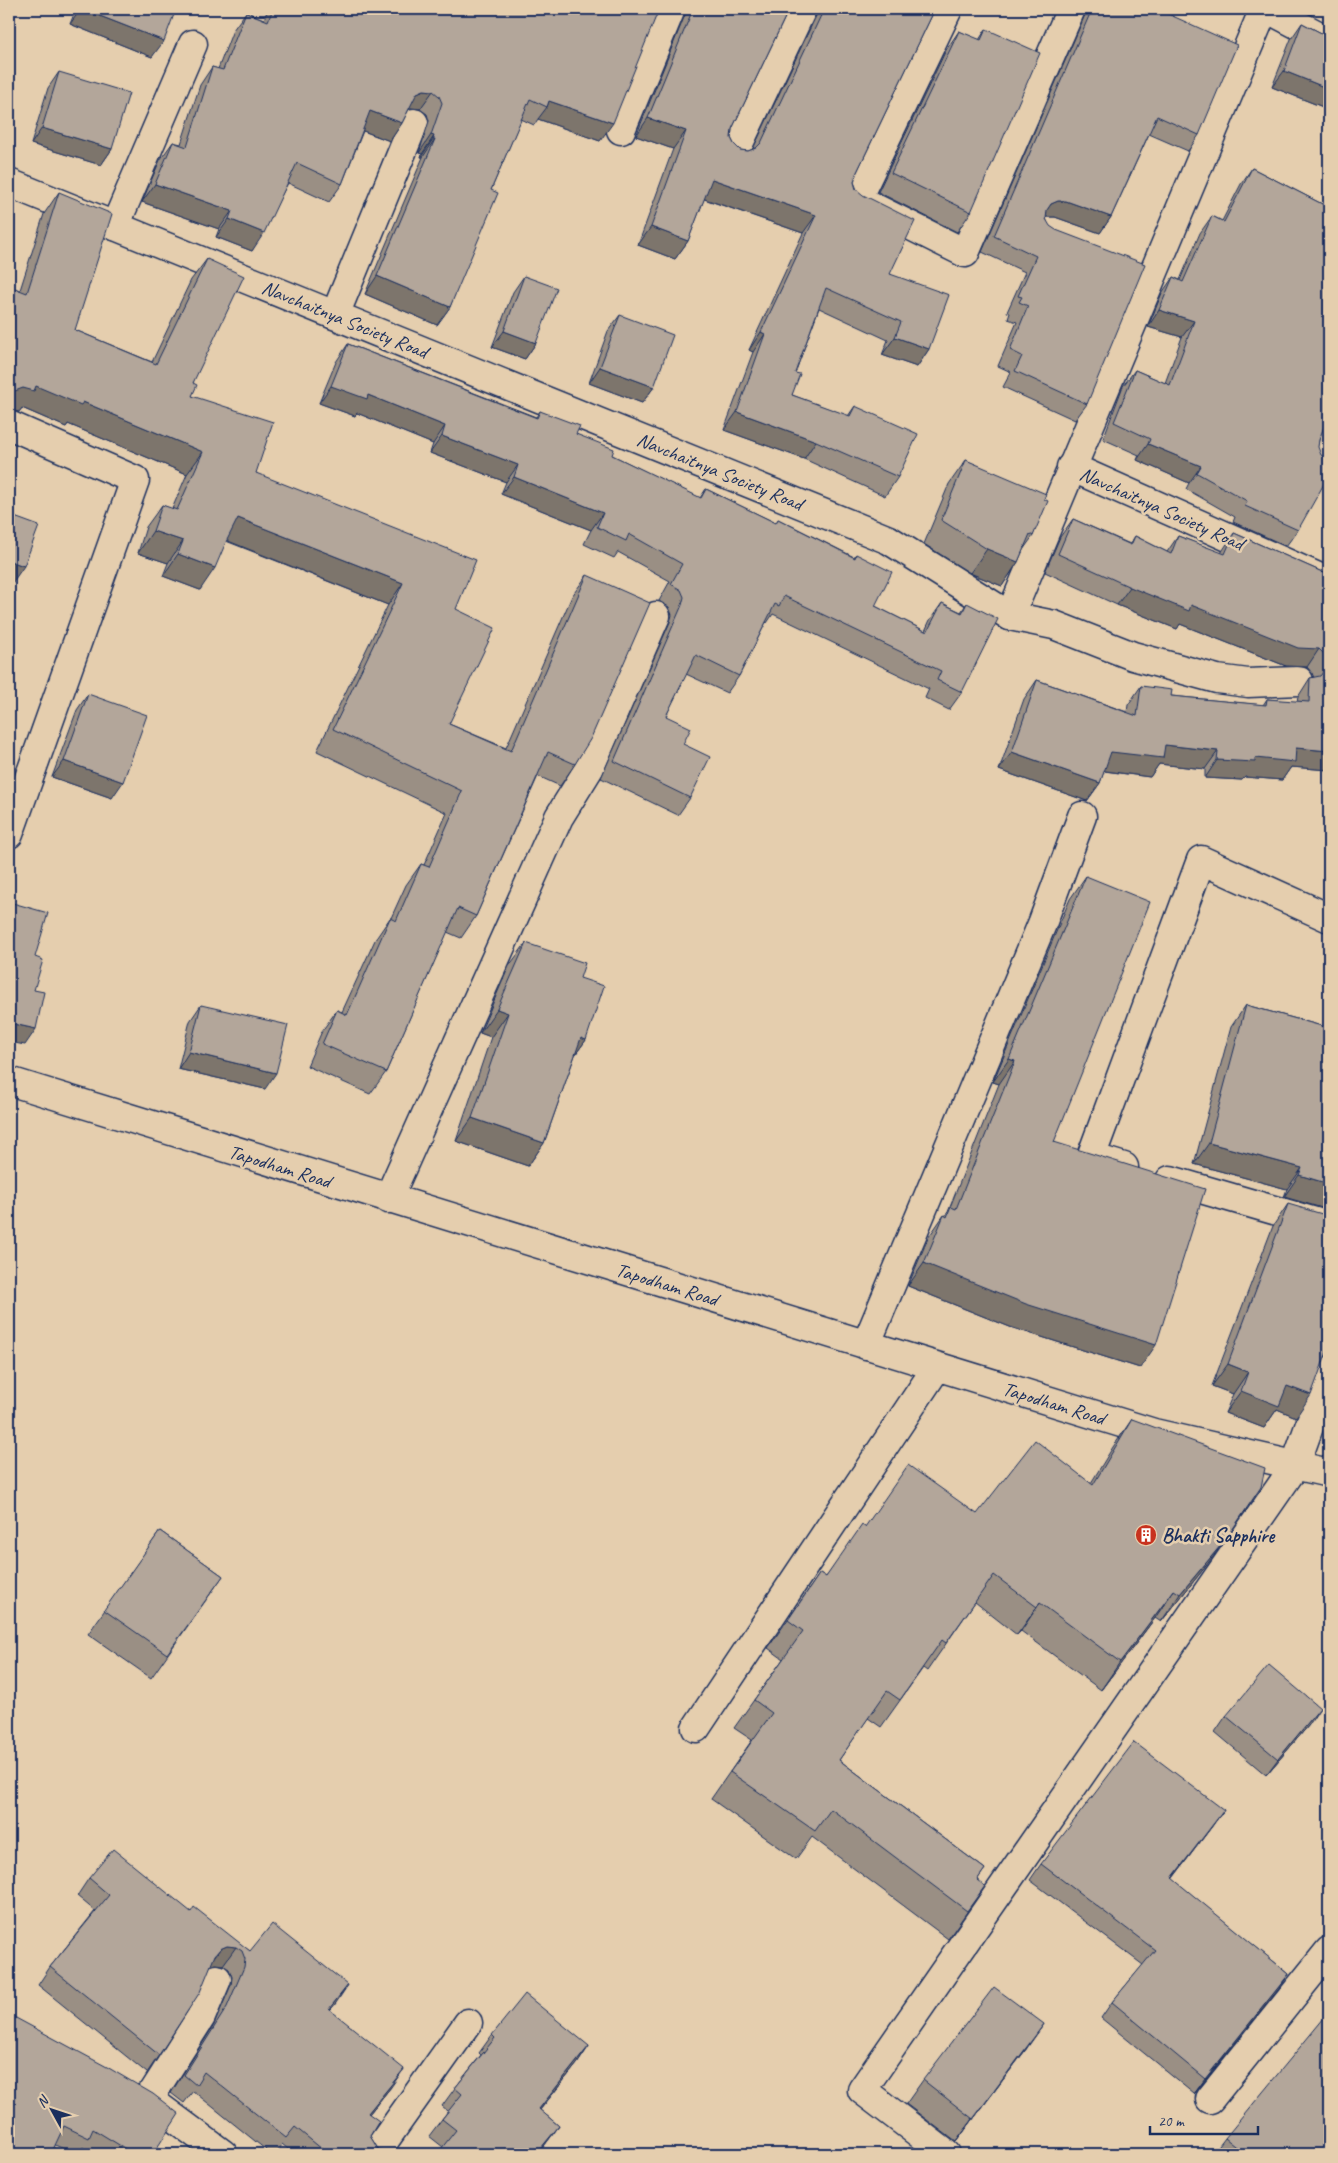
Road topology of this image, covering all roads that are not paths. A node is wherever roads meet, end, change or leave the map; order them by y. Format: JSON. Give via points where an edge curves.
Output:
{"nodes":[{"id":1,"x":671,"y":9,"type":"edge"},
{"id":2,"x":802,"y":9,"type":"edge"},
{"id":3,"x":948,"y":9,"type":"edge"},
{"id":4,"x":1071,"y":9,"type":"edge"},
{"id":5,"x":1264,"y":9,"type":"edge"},
{"id":6,"x":1268,"y":9,"type":"edge"},
{"id":7,"x":1329,"y":41,"type":"edge"},
{"id":8,"x":193,"y":44,"type":"dead end"},
{"id":9,"x":414,"y":123,"type":"edge"},
{"id":10,"x":621,"y":130,"type":"dead end"},
{"id":11,"x":734,"y":154,"type":"edge"},
{"id":12,"x":9,"y":183,"type":"edge"},
{"id":13,"x":115,"y":226,"type":"junction"},
{"id":14,"x":1128,"y":261,"type":"edge"},
{"id":15,"x":1154,"y":270,"type":"junction"},
{"id":16,"x":335,"y":315,"type":"junction"},
{"id":17,"x":9,"y":425,"type":"edge"},
{"id":18,"x":1071,"y":467,"type":"junction"},
{"id":19,"x":1329,"y":582,"type":"edge"},
{"id":20,"x":656,"y":616,"type":"dead end"},
{"id":21,"x":1010,"y":616,"type":"junction"},
{"id":22,"x":1299,"y":681,"type":"dead end"},
{"id":23,"x":1082,"y":816,"type":"dead end"},
{"id":24,"x":9,"y":834,"type":"edge"},
{"id":25,"x":1329,"y":918,"type":"edge"},
{"id":26,"x":9,"y":1081,"type":"edge"},
{"id":27,"x":388,"y":1199,"type":"junction"},
{"id":28,"x":1329,"y":1226,"type":"edge"},
{"id":29,"x":866,"y":1345,"type":"junction"},
{"id":30,"x":937,"y":1367,"type":"junction"},
{"id":31,"x":1329,"y":1371,"type":"edge"},
{"id":32,"x":1295,"y":1466,"type":"junction"},
{"id":33,"x":1329,"y":1473,"type":"edge"},
{"id":34,"x":696,"y":1728,"type":"dead end"},
{"id":35,"x":1329,"y":1951,"type":"edge"},
{"id":36,"x":217,"y":1979,"type":"dead end"},
{"id":37,"x":468,"y":2023,"type":"dead end"},
{"id":38,"x":126,"y":2085,"type":"edge"},
{"id":39,"x":150,"y":2099,"type":"junction"},
{"id":40,"x":1210,"y":2099,"type":"dead end"},
{"id":41,"x":223,"y":2154,"type":"edge"},
{"id":42,"x":376,"y":2154,"type":"edge"},
{"id":43,"x":946,"y":2154,"type":"edge"}],
"edges":[{"from":1,"to":10,"type":"street"},
{"from":2,"to":11,"type":"street"},
{"from":3,"to":4,"type":"street","via":[[857,199],[965,254]]},
{"from":5,"to":15,"type":"street"},
{"from":6,"to":7,"type":"street"},
{"from":8,"to":13,"type":"street"},
{"from":9,"to":16,"type":"street"},
{"from":12,"to":13,"type":"street","name":"Navchaitnya Society Road"},
{"from":13,"to":16,"type":"street","name":"Navchaitnya Society Road"},
{"from":14,"to":15,"type":"street"},
{"from":15,"to":18,"type":"street"},
{"from":16,"to":21,"type":"street","name":"Navchaitnya Society Road","via":[[889,540]]},
{"from":17,"to":24,"type":"street","via":[[135,480]]},
{"from":18,"to":19,"type":"street","name":"Navchaitnya Society Road"},
{"from":18,"to":21,"type":"street","name":"Navchaitnya Society Road"},
{"from":20,"to":27,"type":"street","via":[[590,767],[559,817]]},
{"from":21,"to":22,"type":"street","via":[[1054,625],[1132,656],[1217,679],[1248,683]]},
{"from":23,"to":29,"type":"street","via":[[1042,924]]},
{"from":25,"to":28,"type":"street","via":[[1201,860],[1091,1157]]},
{"from":26,"to":27,"type":"street","name":"Tapodham Road"},
{"from":27,"to":29,"type":"street","name":"Tapodham Road"},
{"from":29,"to":30,"type":"street","name":"Tapodham Road"},
{"from":30,"to":32,"type":"street","name":"Tapodham Road","via":[[1154,1434]]},
{"from":30,"to":34,"type":"street"},
{"from":31,"to":32,"type":"street"},
{"from":32,"to":33,"type":"street","name":"Tapodham Road"},
{"from":32,"to":43,"type":"street","via":[[862,2090]]},
{"from":35,"to":40,"type":"street"},
{"from":36,"to":39,"type":"street","via":[[201,2017]]},
{"from":37,"to":42,"type":"street"},
{"from":38,"to":39,"type":"street"},
{"from":39,"to":41,"type":"street"}]}
